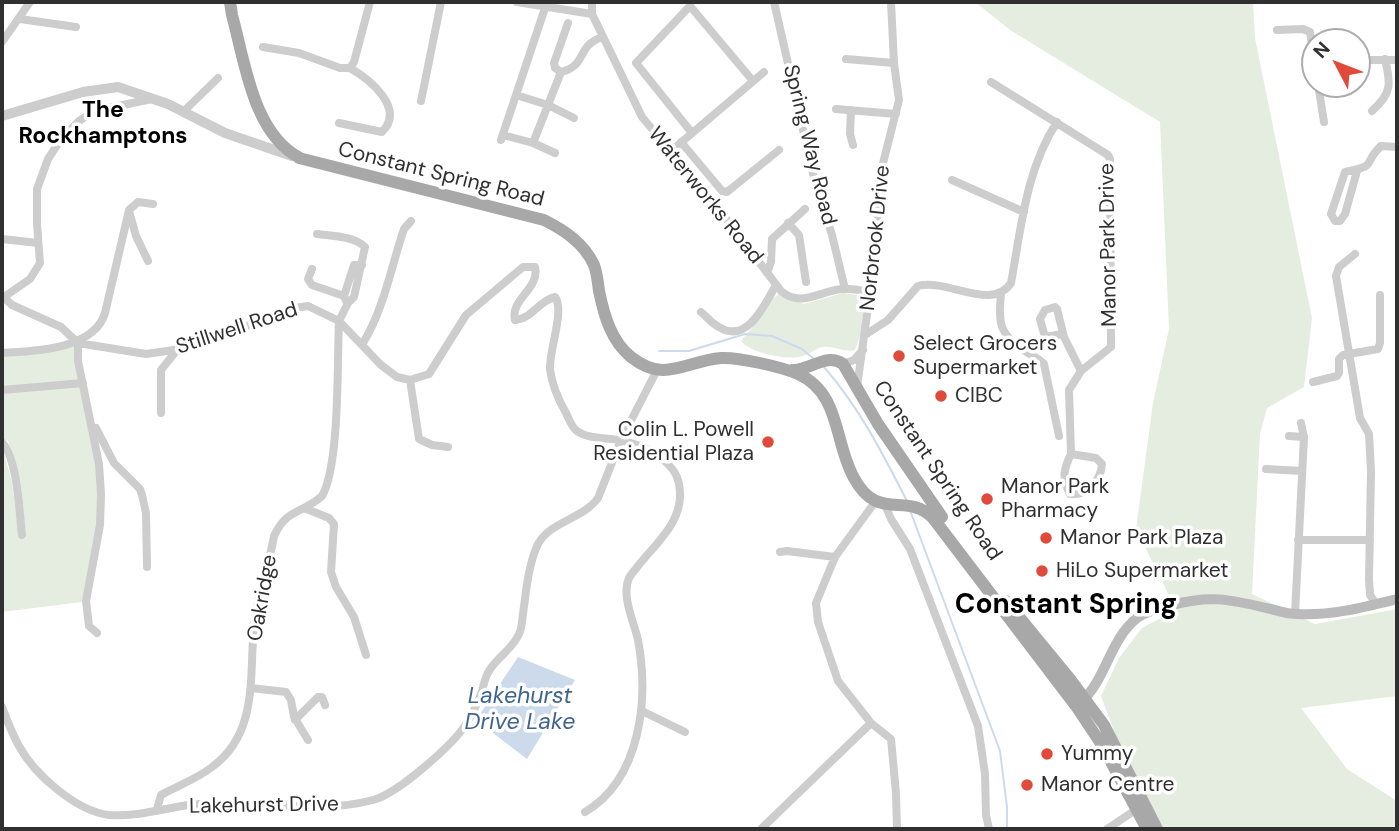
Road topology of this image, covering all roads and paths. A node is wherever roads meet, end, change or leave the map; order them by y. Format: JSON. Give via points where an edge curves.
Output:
{"nodes":[{"id":1,"x":30,"y":2,"type":"edge"},
{"id":2,"x":230,"y":2,"type":"edge"},
{"id":3,"x":370,"y":2,"type":"edge"},
{"id":4,"x":441,"y":2,"type":"edge"},
{"id":5,"x":518,"y":2,"type":"edge"},
{"id":6,"x":592,"y":2,"type":"edge"},
{"id":7,"x":774,"y":2,"type":"edge"},
{"id":8,"x":891,"y":2,"type":"edge"},
{"id":9,"x":546,"y":5,"type":"junction"},
{"id":10,"x":592,"y":15,"type":"junction"},
{"id":11,"x":20,"y":19,"type":"junction"},
{"id":12,"x":568,"y":23,"type":"dead end"},
{"id":13,"x":76,"y":27,"type":"dead end"},
{"id":14,"x":1301,"y":29,"type":"edge"},
{"id":15,"x":1277,"y":30,"type":"dead end"},
{"id":16,"x":602,"y":37,"type":"junction"},
{"id":17,"x":2,"y":42,"type":"edge"},
{"id":18,"x":263,"y":47,"type":"dead end"},
{"id":19,"x":846,"y":59,"type":"dead end"},
{"id":20,"x":1385,"y":59,"type":"junction"},
{"id":21,"x":1371,"y":60,"type":"edge"},
{"id":22,"x":1397,"y":60,"type":"edge"},
{"id":23,"x":894,"y":63,"type":"junction"},
{"id":24,"x":350,"y":68,"type":"junction"},
{"id":25,"x":561,"y":72,"type":"junction"},
{"id":26,"x":764,"y":72,"type":"dead end"},
{"id":27,"x":218,"y":78,"type":"dead end"},
{"id":28,"x":753,"y":81,"type":"junction"},
{"id":29,"x":991,"y":82,"type":"dead end"},
{"id":30,"x":516,"y":95,"type":"junction"},
{"id":31,"x":1320,"y":98,"type":"edge"},
{"id":32,"x":153,"y":99,"type":"junction"},
{"id":33,"x":421,"y":101,"type":"dead end"},
{"id":34,"x":548,"y":105,"type":"junction"},
{"id":35,"x":836,"y":109,"type":"dead end"},
{"id":36,"x":851,"y":110,"type":"junction"},
{"id":37,"x":1372,"y":111,"type":"dead end"},
{"id":38,"x":183,"y":112,"type":"junction"},
{"id":39,"x":896,"y":114,"type":"junction"},
{"id":40,"x":2,"y":116,"type":"edge"},
{"id":41,"x":574,"y":118,"type":"dead end"},
{"id":42,"x":1057,"y":122,"type":"junction"},
{"id":43,"x":1324,"y":122,"type":"dead end"},
{"id":44,"x":339,"y":123,"type":"dead end"},
{"id":45,"x":692,"y":133,"type":"junction"},
{"id":46,"x":681,"y":142,"type":"junction"},
{"id":47,"x":533,"y":143,"type":"junction"},
{"id":48,"x":853,"y":145,"type":"dead end"},
{"id":49,"x":1397,"y":147,"type":"edge"},
{"id":50,"x":779,"y":150,"type":"dead end"},
{"id":51,"x":670,"y":152,"type":"junction"},
{"id":52,"x":555,"y":153,"type":"dead end"},
{"id":53,"x":300,"y":158,"type":"junction"},
{"id":54,"x":1357,"y":171,"type":"junction"},
{"id":55,"x":952,"y":180,"type":"dead end"},
{"id":56,"x":153,"y":204,"type":"dead end"},
{"id":57,"x":805,"y":209,"type":"dead end"},
{"id":58,"x":129,"y":210,"type":"junction"},
{"id":59,"x":1024,"y":212,"type":"junction"},
{"id":60,"x":411,"y":221,"type":"dead end"},
{"id":61,"x":789,"y":223,"type":"junction"},
{"id":62,"x":317,"y":234,"type":"dead end"},
{"id":63,"x":2,"y":239,"type":"edge"},
{"id":64,"x":38,"y":243,"type":"junction"},
{"id":65,"x":1354,"y":254,"type":"dead end"},
{"id":66,"x":148,"y":261,"type":"dead end"},
{"id":67,"x":312,"y":269,"type":"dead end"},
{"id":68,"x":767,"y":273,"type":"junction"},
{"id":69,"x":806,"y":282,"type":"dead end"},
{"id":70,"x":776,"y":285,"type":"junction"},
{"id":71,"x":845,"y":289,"type":"junction"},
{"id":72,"x":871,"y":292,"type":"junction"},
{"id":73,"x":1000,"y":294,"type":"junction"},
{"id":74,"x":1380,"y":295,"type":"dead end"},
{"id":75,"x":3,"y":297,"type":"edge"},
{"id":76,"x":346,"y":300,"type":"junction"},
{"id":77,"x":701,"y":312,"type":"dead end"},
{"id":78,"x":339,"y":321,"type":"junction"},
{"id":79,"x":1063,"y":334,"type":"dead end"},
{"id":80,"x":865,"y":335,"type":"junction"},
{"id":81,"x":78,"y":343,"type":"junction"},
{"id":82,"x":363,"y":343,"type":"junction"},
{"id":83,"x":177,"y":350,"type":"junction"},
{"id":84,"x":863,"y":350,"type":"junction"},
{"id":85,"x":2,"y":353,"type":"edge"},
{"id":86,"x":1349,"y":354,"type":"junction"},
{"id":87,"x":843,"y":364,"type":"junction"},
{"id":88,"x":816,"y":365,"type":"junction"},
{"id":89,"x":778,"y":369,"type":"junction"},
{"id":90,"x":657,"y":370,"type":"junction"},
{"id":91,"x":1082,"y":371,"type":"junction"},
{"id":92,"x":410,"y":380,"type":"junction"},
{"id":93,"x":1313,"y":382,"type":"dead end"},
{"id":94,"x":83,"y":383,"type":"junction"},
{"id":95,"x":857,"y":387,"type":"junction"},
{"id":96,"x":2,"y":388,"type":"edge"},
{"id":97,"x":823,"y":393,"type":"junction"},
{"id":98,"x":161,"y":413,"type":"dead end"},
{"id":99,"x":92,"y":423,"type":"junction"},
{"id":100,"x":1301,"y":423,"type":"dead end"},
{"id":101,"x":878,"y":424,"type":"junction"},
{"id":102,"x":1059,"y":436,"type":"dead end"},
{"id":103,"x":1289,"y":436,"type":"dead end"},
{"id":104,"x":1304,"y":437,"type":"junction"},
{"id":105,"x":621,"y":440,"type":"junction"},
{"id":106,"x":2,"y":442,"type":"edge"},
{"id":107,"x":448,"y":447,"type":"dead end"},
{"id":108,"x":1071,"y":454,"type":"junction"},
{"id":109,"x":1266,"y":469,"type":"dead end"},
{"id":110,"x":1302,"y":471,"type":"junction"},
{"id":111,"x":880,"y":503,"type":"junction"},
{"id":112,"x":909,"y":506,"type":"junction"},
{"id":113,"x":304,"y":508,"type":"junction"},
{"id":114,"x":22,"y":535,"type":"dead end"},
{"id":115,"x":1298,"y":540,"type":"junction"},
{"id":116,"x":1370,"y":540,"type":"junction"},
{"id":117,"x":780,"y":552,"type":"dead end"},
{"id":118,"x":835,"y":557,"type":"junction"},
{"id":119,"x":147,"y":568,"type":"dead end"},
{"id":120,"x":1397,"y":599,"type":"edge"},
{"id":121,"x":1376,"y":604,"type":"junction"},
{"id":122,"x":1294,"y":614,"type":"junction"},
{"id":123,"x":97,"y":633,"type":"dead end"},
{"id":124,"x":366,"y":655,"type":"dead end"},
{"id":125,"x":251,"y":688,"type":"junction"},
{"id":126,"x":1080,"y":702,"type":"junction"},
{"id":127,"x":325,"y":705,"type":"dead end"},
{"id":128,"x":2,"y":707,"type":"edge"},
{"id":129,"x":642,"y":711,"type":"junction"},
{"id":130,"x":295,"y":720,"type":"junction"},
{"id":131,"x":871,"y":723,"type":"junction"},
{"id":132,"x":685,"y":732,"type":"dead end"},
{"id":133,"x":308,"y":740,"type":"dead end"},
{"id":134,"x":1140,"y":807,"type":"junction"},
{"id":135,"x":157,"y":810,"type":"junction"},
{"id":136,"x":585,"y":812,"type":"dead end"},
{"id":137,"x":761,"y":829,"type":"edge"},
{"id":138,"x":897,"y":829,"type":"edge"},
{"id":139,"x":989,"y":829,"type":"edge"},
{"id":140,"x":1107,"y":829,"type":"edge"},
{"id":141,"x":1147,"y":829,"type":"edge"},
{"id":142,"x":1157,"y":829,"type":"edge"}],
"edges":[{"from":1,"to":11,"type":"street"},
{"from":2,"to":53,"type":"main road","via":[[264,122],[275,140]]},
{"from":3,"to":24,"type":"street"},
{"from":4,"to":33,"type":"street"},
{"from":5,"to":9,"type":"street"},
{"from":6,"to":10,"type":"street"},
{"from":7,"to":71,"type":"street","name":"Spring Way Road"},
{"from":8,"to":23,"type":"street","name":"Norbrook Drive"},
{"from":9,"to":10,"type":"street"},
{"from":9,"to":30,"type":"street"},
{"from":10,"to":16,"type":"street","name":"Waterworks Road"},
{"from":11,"to":13,"type":"street"},
{"from":11,"to":17,"type":"street"},
{"from":12,"to":25,"type":"street","via":[[554,63]]},
{"from":14,"to":15,"type":"street"},
{"from":16,"to":25,"type":"street","via":[[587,44],[576,65]]},
{"from":16,"to":51,"type":"street","name":"Waterworks Road","via":[[642,117]]},
{"from":18,"to":24,"type":"street"},
{"from":19,"to":23,"type":"street"},
{"from":20,"to":21,"type":"street"},
{"from":20,"to":22,"type":"street"},
{"from":20,"to":37,"type":"street","via":[[1387,93]]},
{"from":23,"to":39,"type":"street","name":"Norbrook Drive"},
{"from":24,"to":44,"type":"street","via":[[381,91],[389,111],[387,127],[372,132]]},
{"from":25,"to":34,"type":"street"},
{"from":26,"to":28,"type":"street"},
{"from":27,"to":38,"type":"street"},
{"from":28,"to":45,"type":"street"},
{"from":28,"to":45,"type":"street","via":[[690,6],[636,63]]},
{"from":29,"to":42,"type":"street","name":"Manor Park Drive"},
{"from":30,"to":34,"type":"street"},
{"from":30,"to":47,"type":"street","via":[[502,137]]},
{"from":31,"to":43,"type":"street"},
{"from":32,"to":38,"type":"street"},
{"from":32,"to":40,"type":"street","via":[[111,87]]},
{"from":32,"to":64,"type":"street","via":[[94,111],[61,139],[37,189]]},
{"from":34,"to":41,"type":"street"},
{"from":34,"to":47,"type":"street"},
{"from":35,"to":36,"type":"street"},
{"from":36,"to":39,"type":"street"},
{"from":36,"to":48,"type":"street"},
{"from":38,"to":53,"type":"street","via":[[225,133]]},
{"from":39,"to":72,"type":"street","name":"Norbrook Drive","via":[[879,178]]},
{"from":42,"to":59,"type":"street","via":[[1032,176]]},
{"from":42,"to":91,"type":"street","name":"Manor Park Drive","via":[[1108,155],[1111,163],[1111,347]]},
{"from":45,"to":46,"type":"street"},
{"from":46,"to":50,"type":"street","via":[[727,192]]},
{"from":46,"to":51,"type":"street"},
{"from":47,"to":52,"type":"street"},
{"from":49,"to":54,"type":"street","via":[[1381,146],[1368,166]]},
{"from":51,"to":68,"type":"street","name":"Waterworks Road"},
{"from":53,"to":90,"type":"main road","name":"Constant Spring Road","via":[[544,220],[564,230],[584,249],[594,267],[603,311],[621,348]]},
{"from":54,"to":54,"type":"street","via":[[1345,214],[1335,221],[1331,214],[1343,174]]},
{"from":55,"to":59,"type":"street"},
{"from":56,"to":58,"type":"street","via":[[138,202]]},
{"from":57,"to":61,"type":"street"},
{"from":58,"to":66,"type":"street"},
{"from":58,"to":81,"type":"street","via":[[103,318]]},
{"from":59,"to":73,"type":"street","via":[[1012,283]]},
{"from":60,"to":82,"type":"street","via":[[404,229],[380,308]]},
{"from":61,"to":68,"type":"street","via":[[772,239]]},
{"from":61,"to":69,"type":"street","via":[[799,235]]},
{"from":62,"to":76,"type":"street","via":[[365,247],[354,297]]},
{"from":63,"to":64,"type":"street"},
{"from":64,"to":75,"type":"street","via":[[36,271]]},
{"from":65,"to":86,"type":"street","via":[[1336,276]]},
{"from":67,"to":76,"type":"street","via":[[308,279],[312,285]]},
{"from":68,"to":70,"type":"street","name":"Waterworks Road"},
{"from":70,"to":71,"type":"street","name":"Waterworks Road","via":[[787,296],[803,300]]},
{"from":70,"to":77,"type":"street","via":[[755,320],[738,330],[720,329]]},
{"from":71,"to":72,"type":"street","name":"Waterworks Road"},
{"from":72,"to":80,"type":"street","name":"Norbrook Drive"},
{"from":73,"to":80,"type":"street","via":[[918,286],[888,320]]},
{"from":73,"to":102,"type":"street","via":[[1002,330],[1044,363]]},
{"from":74,"to":86,"type":"street","via":[[1380,346]]},
{"from":75,"to":81,"type":"street","name":"Stillwell Road","via":[[12,306],[61,327]]},
{"from":76,"to":78,"type":"street"},
{"from":78,"to":82,"type":"street","name":"Stillwell Road"},
{"from":78,"to":83,"type":"street","name":"Stillwell Road","via":[[315,308],[299,306]]},
{"from":78,"to":113,"type":"street","name":"Oakridge","via":[[328,481],[323,496]]},
{"from":79,"to":91,"type":"street"},
{"from":80,"to":84,"type":"street","name":"Norbrook Drive"},
{"from":81,"to":83,"type":"street","name":"Stillwell Road","via":[[146,354]]},
{"from":81,"to":85,"type":"street"},
{"from":81,"to":94,"type":"street"},
{"from":82,"to":92,"type":"street","name":"Stillwell Road","via":[[381,365]]},
{"from":83,"to":98,"type":"street","via":[[161,370]]},
{"from":84,"to":87,"type":"street","via":[[855,360]]},
{"from":84,"to":95,"type":"street","name":"Norbrook Drive"},
{"from":86,"to":93,"type":"street","via":[[1339,359],[1337,376]]},
{"from":86,"to":116,"type":"street","via":[[1360,418],[1369,435]]},
{"from":87,"to":88,"type":"main road","via":[[835,359]]},
{"from":87,"to":95,"type":"main road","name":"Constant Spring Road"},
{"from":88,"to":89,"type":"main road"},
{"from":88,"to":97,"type":"main road","via":[[814,380]]},
{"from":89,"to":90,"type":"main road","via":[[723,358]]},
{"from":89,"to":97,"type":"main road","via":[[801,376]]},
{"from":90,"to":105,"type":"street"},
{"from":91,"to":108,"type":"street","name":"Manor Park Drive","via":[[1069,390]]},
{"from":92,"to":105,"type":"street","via":[[429,374],[466,315],[523,267],[535,267],[537,275],[515,307],[515,320],[555,297],[559,308],[550,368],[554,392],[578,431]]},
{"from":92,"to":107,"type":"street","via":[[417,435],[427,443]]},
{"from":94,"to":96,"type":"street"},
{"from":94,"to":99,"type":"street"},
{"from":95,"to":101,"type":"main road","name":"Constant Spring Road"},
{"from":97,"to":111,"type":"main road","via":[[853,478],[865,494]]},
{"from":99,"to":119,"type":"street","via":[[114,463],[140,489],[146,513]]},
{"from":99,"to":123,"type":"street","via":[[99,464],[100,524],[86,601],[89,626]]},
{"from":100,"to":104,"type":"street"},
{"from":101,"to":112,"type":"main road","via":[[919,494]]},
{"from":101,"to":126,"type":"main road","name":"Constant Spring Road"},
{"from":103,"to":104,"type":"street"},
{"from":104,"to":110,"type":"street"},
{"from":105,"to":129,"type":"street","via":[[640,446],[675,470],[681,501],[663,538],[628,579],[626,596],[638,644]]},
{"from":105,"to":135,"type":"street","name":"Lakehurst Drive","via":[[593,505],[551,529],[538,545],[520,633],[490,668],[466,726],[415,776],[376,800],[349,805],[208,803]]},
{"from":106,"to":114,"type":"street","via":[[15,481]]},
{"from":108,"to":108,"type":"street","via":[[1064,479],[1074,495],[1097,481],[1102,464],[1096,458]]},
{"from":109,"to":110,"type":"street"},
{"from":110,"to":115,"type":"street"},
{"from":111,"to":112,"type":"main road"},
{"from":111,"to":118,"type":"street"},
{"from":111,"to":139,"type":"street","via":[[911,549],[978,726]]},
{"from":112,"to":126,"type":"main road","name":"Constant Spring Road","via":[[933,518]]},
{"from":113,"to":124,"type":"street","via":[[334,524],[331,572],[354,617]]},
{"from":113,"to":125,"type":"street","name":"Oakridge","via":[[288,515],[274,536],[256,613]]},
{"from":115,"to":116,"type":"street"},
{"from":115,"to":122,"type":"street"},
{"from":116,"to":121,"type":"street","via":[[1368,580]]},
{"from":117,"to":118,"type":"street"},
{"from":118,"to":131,"type":"street","via":[[816,603],[818,622],[838,681]]},
{"from":120,"to":121,"type":"main road"},
{"from":121,"to":122,"type":"main road"},
{"from":122,"to":126,"type":"main road","via":[[1214,598],[1147,612],[1127,629]]},
{"from":125,"to":130,"type":"street","via":[[286,692]]},
{"from":125,"to":135,"type":"street","name":"Oakridge","via":[[243,729],[228,752],[213,767],[160,795]]},
{"from":126,"to":134,"type":"main road","name":"Constant Spring Road","via":[[1104,725]]},
{"from":127,"to":130,"type":"street","via":[[318,696]]},
{"from":128,"to":135,"type":"street","name":"Lakehurst Drive","via":[[25,755],[66,796],[107,815]]},
{"from":129,"to":132,"type":"street"},
{"from":129,"to":136,"type":"street","via":[[616,785]]},
{"from":130,"to":133,"type":"street"},
{"from":131,"to":137,"type":"street"},
{"from":131,"to":138,"type":"street","via":[[891,739]]},
{"from":134,"to":140,"type":"street"},
{"from":134,"to":141,"type":"main road","name":"Constant Spring Road"},
{"from":134,"to":142,"type":"main road","name":"Constant Spring Road"}]}
